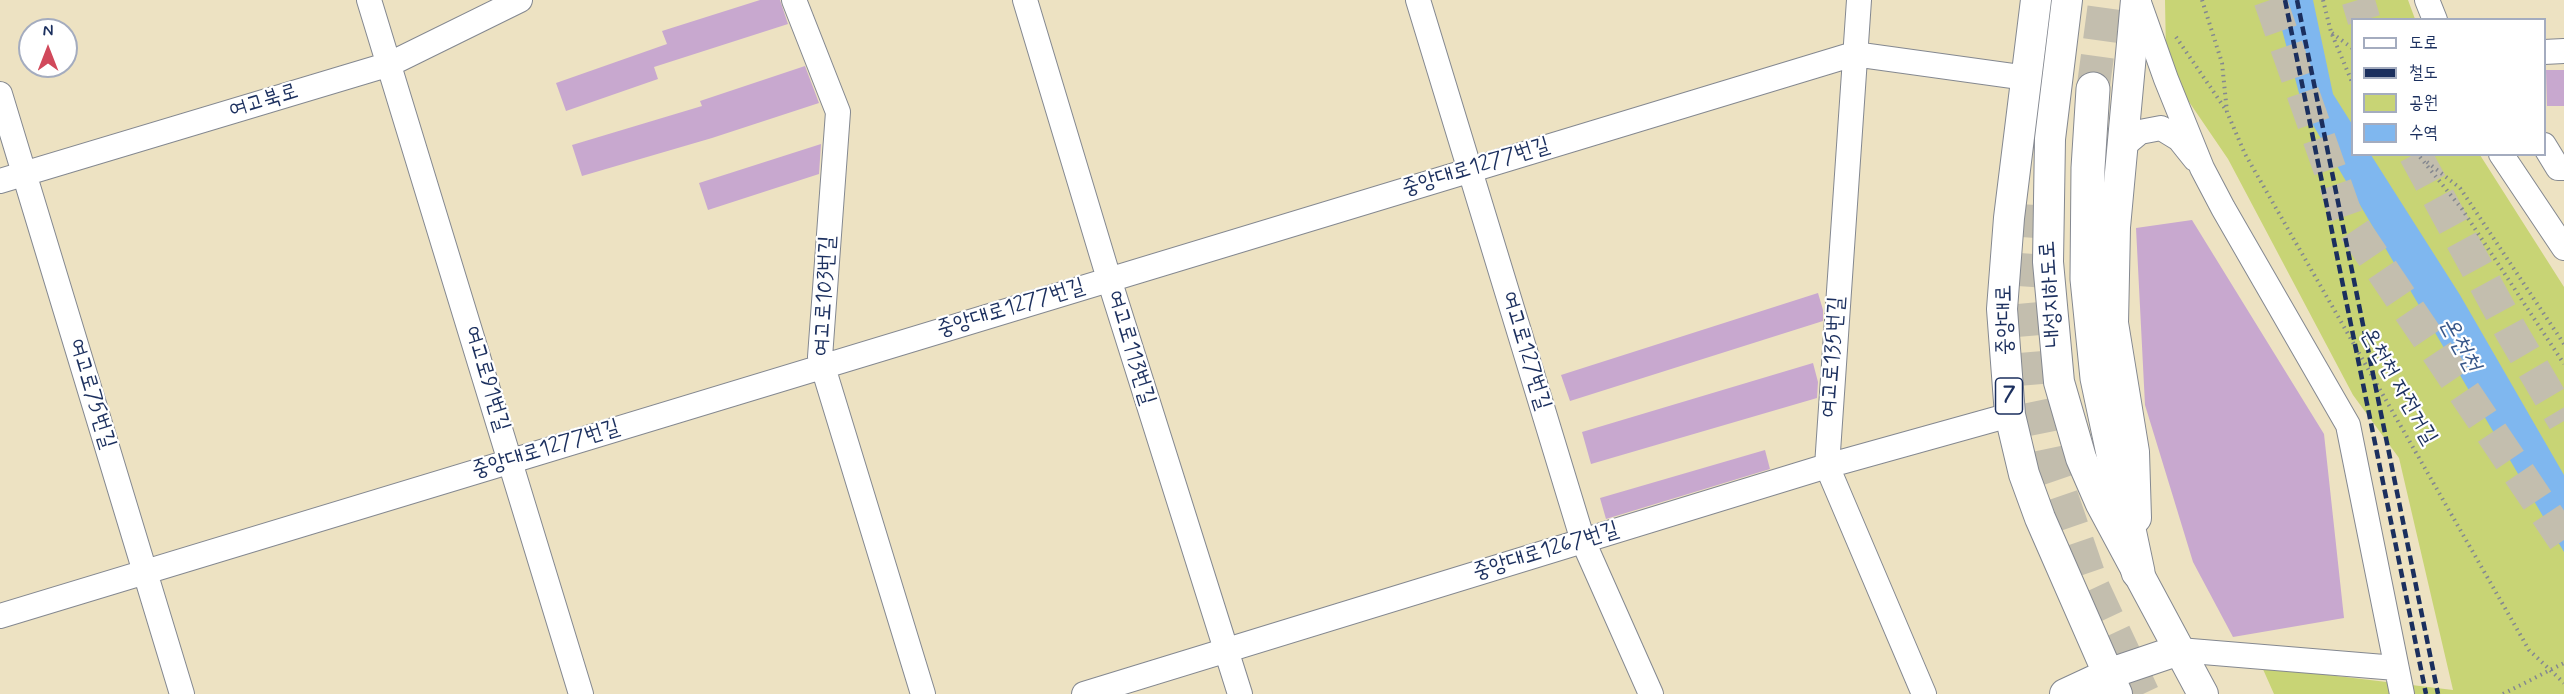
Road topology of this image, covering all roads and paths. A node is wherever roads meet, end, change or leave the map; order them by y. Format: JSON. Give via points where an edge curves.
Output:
{"nodes":[{"id":1,"x":369,"y":0,"type":"edge"},
{"id":2,"x":520,"y":0,"type":"edge"},
{"id":3,"x":794,"y":0,"type":"edge"},
{"id":4,"x":1025,"y":0,"type":"edge"},
{"id":5,"x":1418,"y":0,"type":"edge"},
{"id":6,"x":1859,"y":0,"type":"edge"},
{"id":7,"x":2036,"y":0,"type":"edge"},
{"id":8,"x":2067,"y":0,"type":"edge"},
{"id":9,"x":2137,"y":0,"type":"edge"},
{"id":10,"x":2202,"y":0,"type":"edge"},
{"id":11,"x":2323,"y":0,"type":"edge"},
{"id":12,"x":2427,"y":0,"type":"edge"},
{"id":13,"x":2434,"y":18,"type":"edge"},
{"id":14,"x":2170,"y":29,"type":"dead end"},
{"id":15,"x":2331,"y":32,"type":"junction"},
{"id":16,"x":2351,"y":47,"type":"edge"},
{"id":17,"x":2564,"y":51,"type":"edge"},
{"id":18,"x":2546,"y":52,"type":"edge"},
{"id":19,"x":1854,"y":54,"type":"junction"},
{"id":20,"x":390,"y":64,"type":"junction"},
{"id":21,"x":2027,"y":78,"type":"junction"},
{"id":22,"x":2351,"y":80,"type":"edge"},
{"id":23,"x":2093,"y":88,"type":"tunnel mouth"},
{"id":24,"x":0,"y":94,"type":"edge"},
{"id":25,"x":2227,"y":112,"type":"junction"},
{"id":26,"x":2122,"y":147,"type":"junction"},
{"id":27,"x":2546,"y":148,"type":"edge"},
{"id":28,"x":2419,"y":156,"type":"edge"},
{"id":29,"x":2502,"y":156,"type":"edge"},
{"id":30,"x":2202,"y":168,"type":"junction"},
{"id":31,"x":2564,"y":168,"type":"edge"},
{"id":32,"x":1471,"y":170,"type":"junction"},
{"id":33,"x":24,"y":173,"type":"junction"},
{"id":34,"x":0,"y":181,"type":"edge"},
{"id":35,"x":2564,"y":248,"type":"edge"},
{"id":36,"x":1108,"y":279,"type":"junction"},
{"id":37,"x":2564,"y":344,"type":"edge"},
{"id":38,"x":2564,"y":363,"type":"edge"},
{"id":39,"x":823,"y":366,"type":"junction"},
{"id":40,"x":2010,"y":415,"type":"junction"},
{"id":41,"x":511,"y":461,"type":"junction"},
{"id":42,"x":1827,"y":466,"type":"junction"},
{"id":43,"x":1583,"y":541,"type":"junction"},
{"id":44,"x":145,"y":572,"type":"junction"},
{"id":45,"x":2138,"y":572,"type":"junction"},
{"id":46,"x":0,"y":616,"type":"edge"},
{"id":47,"x":2179,"y":650,"type":"junction"},
{"id":48,"x":1225,"y":651,"type":"junction"},
{"id":49,"x":2564,"y":663,"type":"edge"},
{"id":50,"x":2396,"y":668,"type":"junction"},
{"id":51,"x":2552,"y":670,"type":"junction"},
{"id":52,"x":2564,"y":682,"type":"edge"},
{"id":53,"x":2113,"y":684,"type":"edge"},
{"id":54,"x":182,"y":694,"type":"edge"},
{"id":55,"x":581,"y":694,"type":"edge"},
{"id":56,"x":923,"y":694,"type":"edge"},
{"id":57,"x":1084,"y":694,"type":"edge"},
{"id":58,"x":1240,"y":694,"type":"edge"},
{"id":59,"x":1651,"y":694,"type":"edge"},
{"id":60,"x":1924,"y":694,"type":"edge"},
{"id":61,"x":2065,"y":694,"type":"edge"},
{"id":62,"x":2203,"y":694,"type":"edge"},
{"id":63,"x":2402,"y":694,"type":"edge"},
{"id":64,"x":2503,"y":694,"type":"edge"}],
"edges":[{"from":1,"to":20,"type":"street","name":"여고로91번길"},
{"from":2,"to":20,"type":"street","name":"여고북로"},
{"from":3,"to":39,"type":"street","name":"여고로103번길","via":[[838,112],[820,357]]},
{"from":4,"to":36,"type":"street","name":"여고로113번길"},
{"from":5,"to":32,"type":"street","name":"여고로127번길"},
{"from":6,"to":19,"type":"street","name":"여고로135번길"},
{"from":7,"to":21,"type":"main road","name":"중앙대로"},
{"from":8,"to":45,"type":"main road","name":"내성지하도로","via":[[2050,139],[2048,262],[2059,382],[2081,458]]},
{"from":9,"to":26,"type":"main road"},
{"from":9,"to":30,"type":"street"},
{"from":10,"to":25,"type":"path","name":"온천천 자전거길","via":[[2222,63]]},
{"from":11,"to":15,"type":"path"},
{"from":12,"to":13,"type":"street"},
{"from":14,"to":25,"type":"path","name":"온천천 자전거길"},
{"from":15,"to":16,"type":"path"},
{"from":15,"to":22,"type":"path"},
{"from":17,"to":18,"type":"street"},
{"from":19,"to":21,"type":"street","name":"중앙대로1277번길"},
{"from":19,"to":32,"type":"street","name":"중앙대로1277번길"},
{"from":19,"to":42,"type":"street","name":"여고로135번길"},
{"from":20,"to":33,"type":"street","name":"여고북로"},
{"from":20,"to":41,"type":"street","name":"여고로91번길"},
{"from":21,"to":40,"type":"main road","name":"중앙대로","number":"7","via":[[2008,218],[2002,309]]},
{"from":23,"to":45,"type":"highway","via":[[2087,279],[2097,378]]},
{"from":24,"to":33,"type":"street","name":"여고로75번길"},
{"from":25,"to":51,"type":"path","name":"온천천 자전거길","via":[[2245,154],[2529,650]]},
{"from":26,"to":30,"type":"street","via":[[2140,132],[2161,128],[2179,139]]},
{"from":26,"to":45,"type":"main road","via":[[2113,323],[2134,452]]},
{"from":27,"to":31,"type":"street","via":[[2558,168]]},
{"from":28,"to":37,"type":"path","via":[[2460,188]]},
{"from":28,"to":38,"type":"path","via":[[2462,209]]},
{"from":29,"to":35,"type":"street"},
{"from":30,"to":50,"type":"street","via":[[2348,425]]},
{"from":32,"to":36,"type":"street","name":"중앙대로1277번길"},
{"from":32,"to":43,"type":"street","name":"여고로127번길"},
{"from":33,"to":34,"type":"street","name":"여고북로"},
{"from":33,"to":44,"type":"street","name":"여고로75번길"},
{"from":36,"to":39,"type":"street","name":"중앙대로1277번길"},
{"from":36,"to":48,"type":"street","name":"여고로113번길"},
{"from":39,"to":41,"type":"street","name":"중앙대로1277번길"},
{"from":39,"to":56,"type":"street","name":"여고로103번길"},
{"from":40,"to":42,"type":"street","name":"중앙대로1267번길"},
{"from":40,"to":53,"type":"main road","name":"중앙대로","number":"7","via":[[2024,474],[2040,518]]},
{"from":41,"to":44,"type":"street","name":"중앙대로1277번길"},
{"from":41,"to":55,"type":"street","name":"여고로91번길"},
{"from":42,"to":43,"type":"street","name":"중앙대로1267번길"},
{"from":42,"to":60,"type":"street","name":"여고로135번길"},
{"from":43,"to":48,"type":"street","name":"중앙대로1267번길"},
{"from":43,"to":59,"type":"street","name":"여고로127번길"},
{"from":44,"to":46,"type":"street","name":"중앙대로1277번길"},
{"from":44,"to":54,"type":"street","name":"여고로75번길"},
{"from":45,"to":47,"type":"main road"},
{"from":47,"to":50,"type":"street"},
{"from":47,"to":53,"type":"main road"},
{"from":47,"to":62,"type":"main road"},
{"from":48,"to":57,"type":"street","name":"중앙대로1267번길"},
{"from":48,"to":58,"type":"street","name":"여고로113번길"},
{"from":49,"to":51,"type":"path"},
{"from":50,"to":63,"type":"street"},
{"from":51,"to":52,"type":"path","name":"온천천 자전거길"},
{"from":51,"to":64,"type":"path"},
{"from":53,"to":61,"type":"main road"}]}
